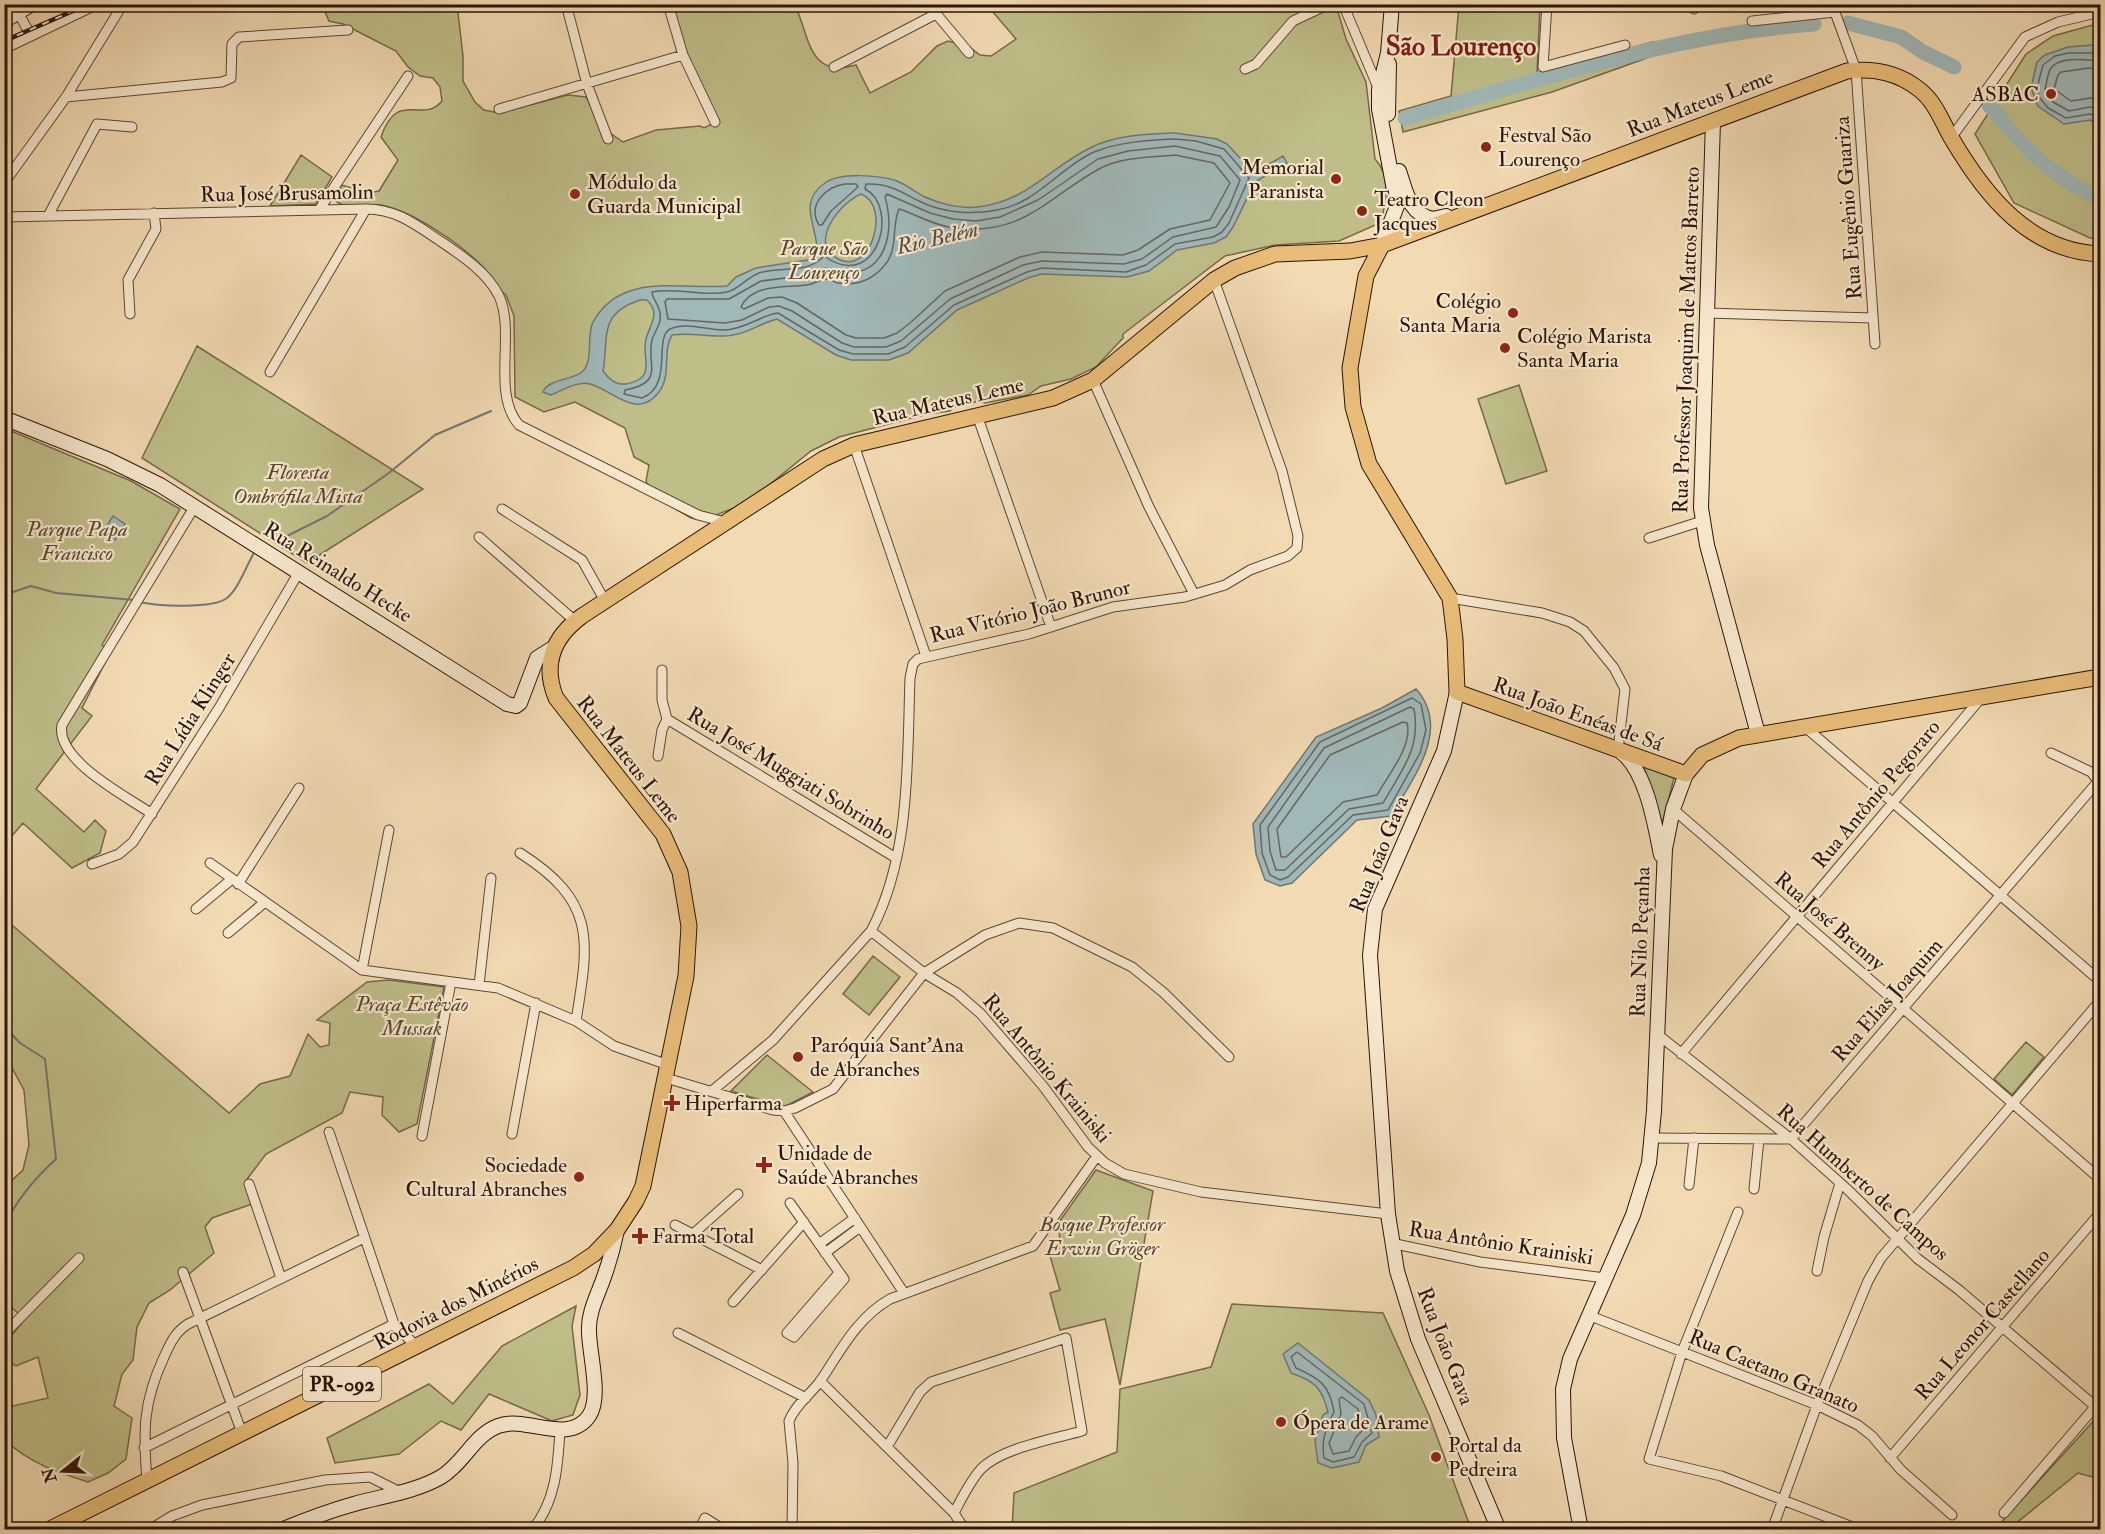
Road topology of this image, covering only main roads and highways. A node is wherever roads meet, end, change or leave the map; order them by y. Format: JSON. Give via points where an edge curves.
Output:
{"nodes":[{"id":1,"x":32,"y":4,"type":"edge"},
{"id":2,"x":1392,"y":4,"type":"edge"},
{"id":3,"x":4,"y":21,"type":"edge"},
{"id":4,"x":1388,"y":53,"type":"junction"},
{"id":5,"x":1713,"y":121,"type":"junction"},
{"id":6,"x":1481,"y":211,"type":"junction"},
{"id":7,"x":1382,"y":245,"type":"junction"},
{"id":8,"x":2100,"y":254,"type":"edge"},
{"id":9,"x":1249,"y":262,"type":"junction"},
{"id":10,"x":1367,"y":272,"type":"junction"},
{"id":11,"x":4,"y":418,"type":"edge"},
{"id":12,"x":553,"y":648,"type":"junction"},
{"id":13,"x":2100,"y":676,"type":"edge"},
{"id":14,"x":1457,"y":693,"type":"junction"},
{"id":15,"x":1758,"y":734,"type":"junction"},
{"id":16,"x":1618,"y":750,"type":"junction"},
{"id":17,"x":1686,"y":774,"type":"junction"},
{"id":18,"x":1664,"y":868,"type":"junction"},
{"id":19,"x":617,"y":1230,"type":"junction"},
{"id":20,"x":53,"y":1528,"type":"edge"},
{"id":21,"x":280,"y":1530,"type":"edge"},
{"id":22,"x":1499,"y":1530,"type":"edge"},
{"id":23,"x":1581,"y":1530,"type":"edge"}],
"edges":[{"from":1,"to":3,"type":"main road"},
{"from":2,"to":4,"type":"main road"},
{"from":4,"to":6,"type":"main road","via":[[1388,124],[1410,203],[1421,216],[1433,219]]},
{"from":4,"to":7,"type":"main road","via":[[1379,90],[1379,119],[1397,206]]},
{"from":5,"to":6,"type":"main road","name":"Rua Mateus Leme"},
{"from":5,"to":8,"type":"main road","name":"Rua Mateus Leme","via":[[1835,74],[1856,70],[1889,73],[1920,90],[1991,195],[2031,232],[2063,249]]},
{"from":5,"to":15,"type":"main road","name":"Rua Professor Joaquim de Mattos Barreto","via":[[1702,521]]},
{"from":6,"to":7,"type":"main road","name":"Rua Mateus Leme"},
{"from":6,"to":10,"type":"main road","via":[[1389,253]]},
{"from":7,"to":9,"type":"main road","name":"Rua Mateus Leme","via":[[1350,251],[1275,254]]},
{"from":7,"to":10,"type":"main road","name":"Rua João Gava"},
{"from":9,"to":10,"type":"main road","name":"Rua Mateus Leme","via":[[1353,258],[1363,262]]},
{"from":9,"to":12,"type":"main road","name":"Rua Mateus Leme","via":[[1214,280],[1093,380],[1053,398],[854,445],[823,459],[575,621]]},
{"from":10,"to":14,"type":"main road","name":"Rua João Gava","via":[[1350,368],[1355,420],[1369,465],[1450,598]]},
{"from":11,"to":12,"type":"main road","name":"Rua Reinaldo Hecke","via":[[128,468],[195,506],[507,704],[516,706],[523,699],[537,658]]},
{"from":12,"to":19,"type":"main road","name":"Rua Mateus Leme","via":[[549,668],[556,698],[652,818],[672,853],[687,907],[689,945],[643,1186]]},
{"from":13,"to":15,"type":"main road","name":"Rua Nilo Peçanha"},
{"from":14,"to":16,"type":"main road","name":"Rua João Enéas de Sá"},
{"from":14,"to":22,"type":"main road","name":"Rua João Gava","via":[[1444,752],[1379,898],[1370,955],[1388,1214],[1400,1286],[1418,1339]]},
{"from":15,"to":17,"type":"main road","name":"Rua Nilo Peçanha","via":[[1714,747]]},
{"from":16,"to":17,"type":"main road","name":"Rua João Enéas de Sá"},
{"from":16,"to":18,"type":"main road","via":[[1632,759],[1636,767],[1652,813]]},
{"from":17,"to":18,"type":"main road","name":"Rua Nilo Peçanha","via":[[1673,809]]},
{"from":18,"to":23,"type":"main road","name":"Rua Nilo Peçanha","via":[[1652,1138],[1640,1196],[1570,1359],[1562,1404],[1564,1438]]},
{"from":19,"to":20,"type":"main road","name":"Rodovia dos Minérios","number":"PR-092","via":[[583,1262]]},
{"from":19,"to":21,"type":"main road","name":"Rua Mateus Leme","via":[[590,1318],[594,1392],[592,1409],[582,1423],[560,1430],[500,1425],[484,1434],[442,1477]]}]}
